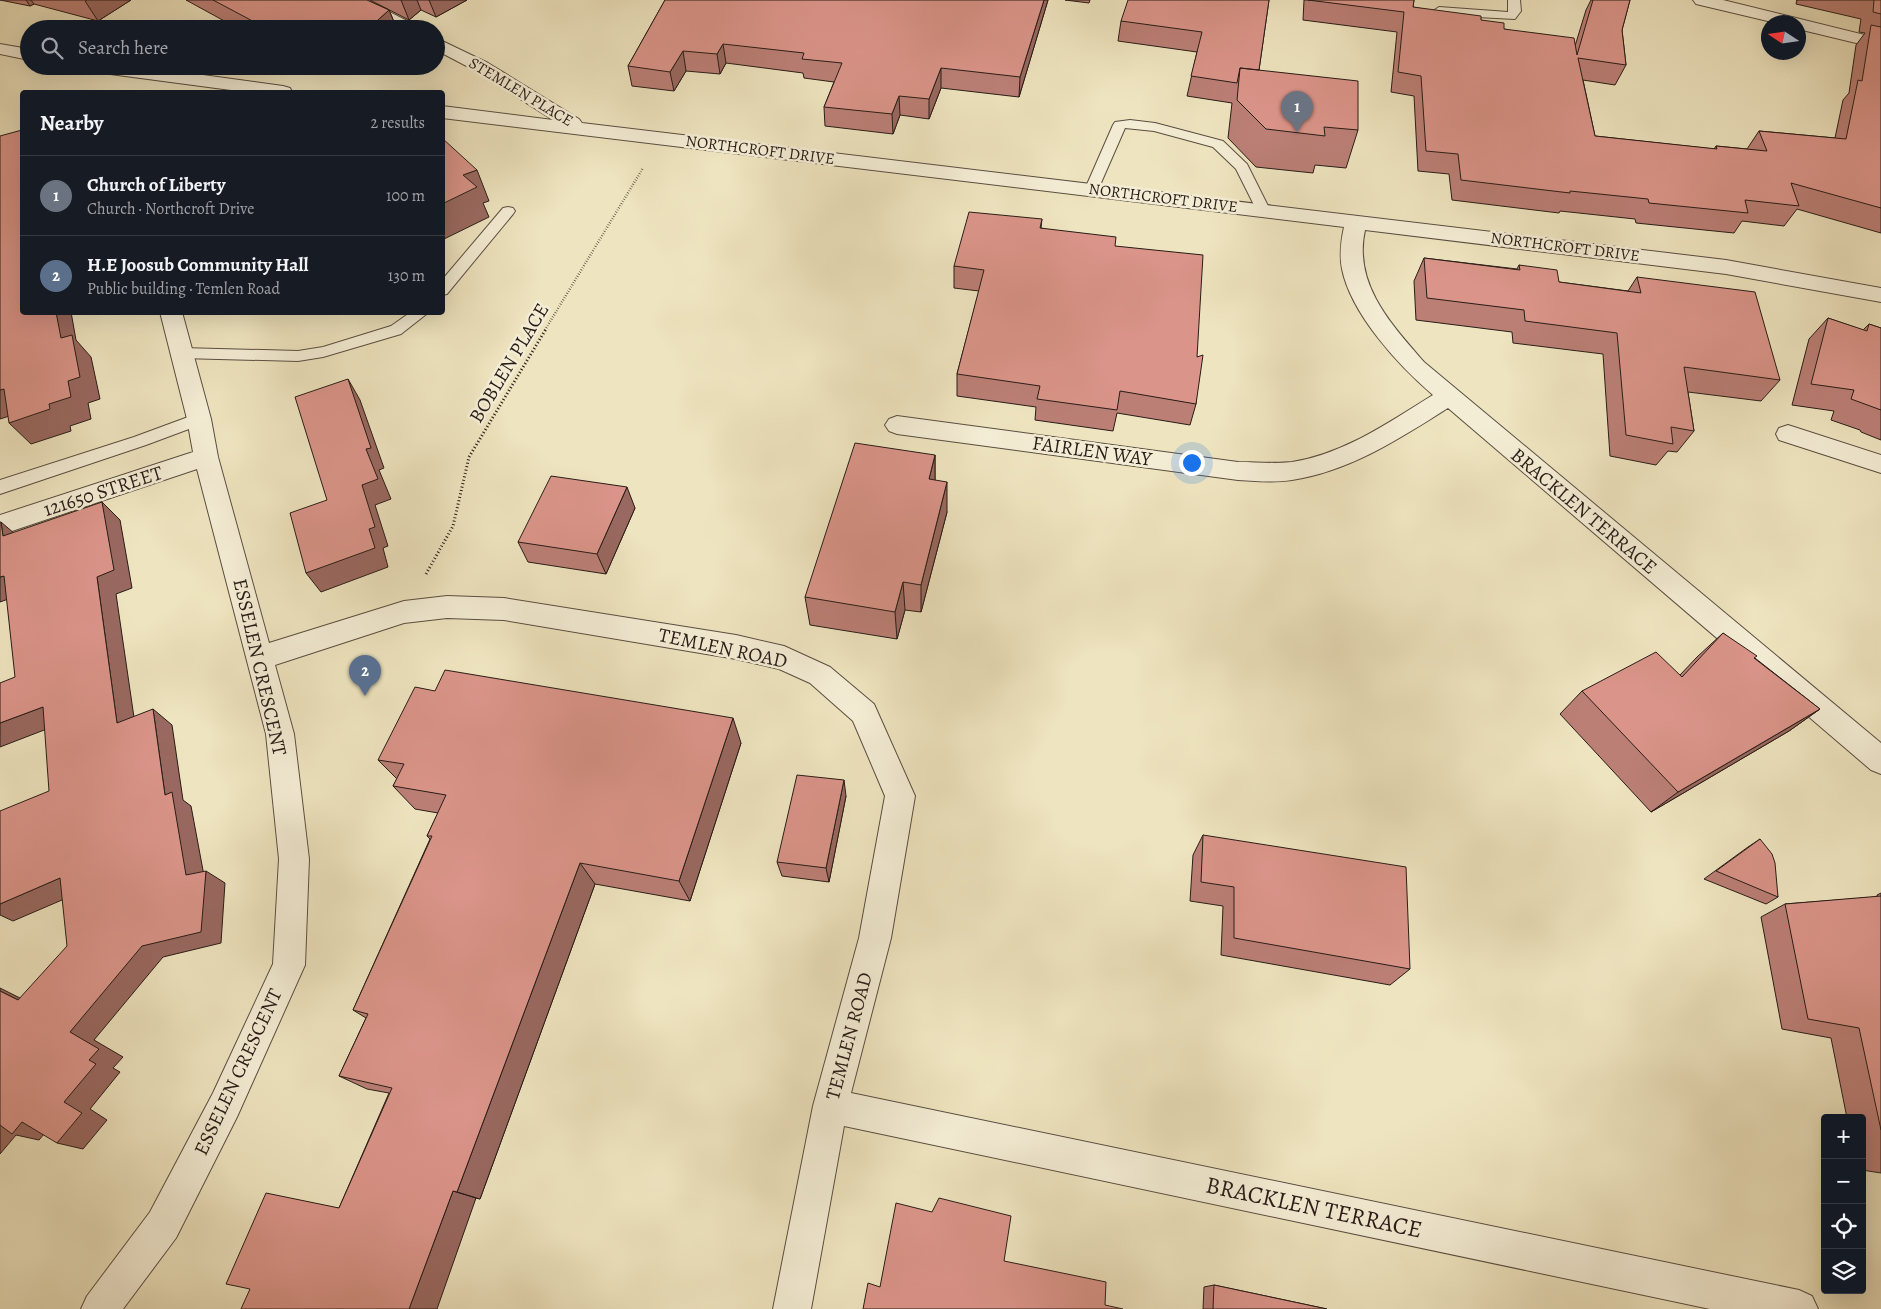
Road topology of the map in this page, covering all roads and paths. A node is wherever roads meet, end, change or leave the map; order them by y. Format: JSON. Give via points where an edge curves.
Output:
{"nodes":[{"id":1,"x":353,"y":0,"type":"edge"},
{"id":2,"x":1514,"y":0,"type":"edge"},
{"id":3,"x":1702,"y":0,"type":"edge"},
{"id":4,"x":1432,"y":11,"type":"edge"},
{"id":5,"x":1763,"y":15,"type":"edge"},
{"id":6,"x":392,"y":20,"type":"edge"},
{"id":7,"x":1806,"y":26,"type":"edge"},
{"id":8,"x":1881,"y":44,"type":"edge"},
{"id":9,"x":445,"y":48,"type":"edge"},
{"id":10,"x":0,"y":50,"type":"edge"},
{"id":11,"x":20,"y":53,"type":"edge"},
{"id":12,"x":142,"y":75,"type":"edge"},
{"id":13,"x":215,"y":89,"type":"edge"},
{"id":14,"x":238,"y":90,"type":"edge"},
{"id":15,"x":445,"y":112,"type":"edge"},
{"id":16,"x":580,"y":128,"type":"junction"},
{"id":17,"x":661,"y":138,"type":"junction"},
{"id":18,"x":1092,"y":189,"type":"junction"},
{"id":19,"x":1263,"y":210,"type":"junction"},
{"id":20,"x":508,"y":211,"type":"dead end"},
{"id":21,"x":1356,"y":221,"type":"junction"},
{"id":22,"x":445,"y":286,"type":"edge"},
{"id":23,"x":1881,"y":295,"type":"edge"},
{"id":24,"x":172,"y":315,"type":"edge"},
{"id":25,"x":418,"y":315,"type":"edge"},
{"id":26,"x":181,"y":353,"type":"junction"},
{"id":27,"x":1449,"y":397,"type":"junction"},
{"id":28,"x":199,"y":419,"type":"junction"},
{"id":29,"x":897,"y":425,"type":"dead end"},
{"id":30,"x":1788,"y":434,"type":"dead end"},
{"id":31,"x":206,"y":457,"type":"junction"},
{"id":32,"x":1881,"y":464,"type":"edge"},
{"id":33,"x":0,"y":487,"type":"edge"},
{"id":34,"x":0,"y":524,"type":"edge"},
{"id":35,"x":404,"y":612,"type":"junction"},
{"id":36,"x":260,"y":658,"type":"junction"},
{"id":37,"x":1881,"y":761,"type":"edge"},
{"id":38,"x":830,"y":1106,"type":"junction"},
{"id":39,"x":100,"y":1309,"type":"edge"},
{"id":40,"x":792,"y":1309,"type":"edge"},
{"id":41,"x":1798,"y":1309,"type":"edge"}],
"edges":[{"from":1,"to":6,"type":"street"},
{"from":2,"to":4,"type":"lane","via":[[1515,11],[1510,16]]},
{"from":3,"to":5,"type":"street"},
{"from":7,"to":8,"type":"street"},
{"from":9,"to":16,"type":"street","name":"STEMLEN PLACE"},
{"from":10,"to":11,"type":"street"},
{"from":12,"to":13,"type":"street"},
{"from":13,"to":14,"type":"street"},
{"from":15,"to":16,"type":"street","name":"NORTHCROFT DRIVE"},
{"from":16,"to":17,"type":"street","name":"NORTHCROFT DRIVE"},
{"from":17,"to":18,"type":"street","name":"NORTHCROFT DRIVE"},
{"from":17,"to":35,"type":"path","name":"BOBLEN PLACE","via":[[469,457],[454,526]]},
{"from":18,"to":19,"type":"street","name":"NORTHCROFT DRIVE"},
{"from":18,"to":19,"type":"lane","via":[[1120,125],[1130,124],[1218,144],[1242,167]]},
{"from":19,"to":21,"type":"street","name":"NORTHCROFT DRIVE"},
{"from":20,"to":22,"type":"lane"},
{"from":21,"to":23,"type":"street","name":"NORTHCROFT DRIVE","via":[[1726,267]]},
{"from":21,"to":27,"type":"street","name":"BRACKLEN TERRACE","via":[[1351,256],[1357,284],[1386,334],[1416,368]]},
{"from":24,"to":26,"type":"street","name":"ESSELEN CRESCENT"},
{"from":25,"to":26,"type":"lane","via":[[396,330],[323,352],[298,356]]},
{"from":26,"to":28,"type":"street","name":"ESSELEN CRESCENT"},
{"from":27,"to":29,"type":"street","name":"FAIRLEN WAY","via":[[1334,461],[1291,471],[1238,471]]},
{"from":27,"to":37,"type":"street","name":"BRACKLEN TERRACE"},
{"from":28,"to":31,"type":"street","name":"ESSELEN CRESCENT"},
{"from":28,"to":33,"type":"lane"},
{"from":30,"to":32,"type":"street"},
{"from":31,"to":34,"type":"street","name":"121650 STREET"},
{"from":31,"to":36,"type":"street","name":"ESSELEN CRESCENT"},
{"from":35,"to":36,"type":"street","name":"TEMLEN ROAD"},
{"from":35,"to":38,"type":"street","name":"TEMLEN ROAD","via":[[447,608],[504,609],[736,647],[784,658],[820,675],[864,713],[900,796],[875,938]]},
{"from":36,"to":39,"type":"street","name":"ESSELEN CRESCENT","via":[[280,734],[294,859],[289,965],[225,1105],[163,1225]]},
{"from":38,"to":40,"type":"street","name":"TEMLEN ROAD"},
{"from":38,"to":41,"type":"street","name":"BRACKLEN TERRACE"}]}
